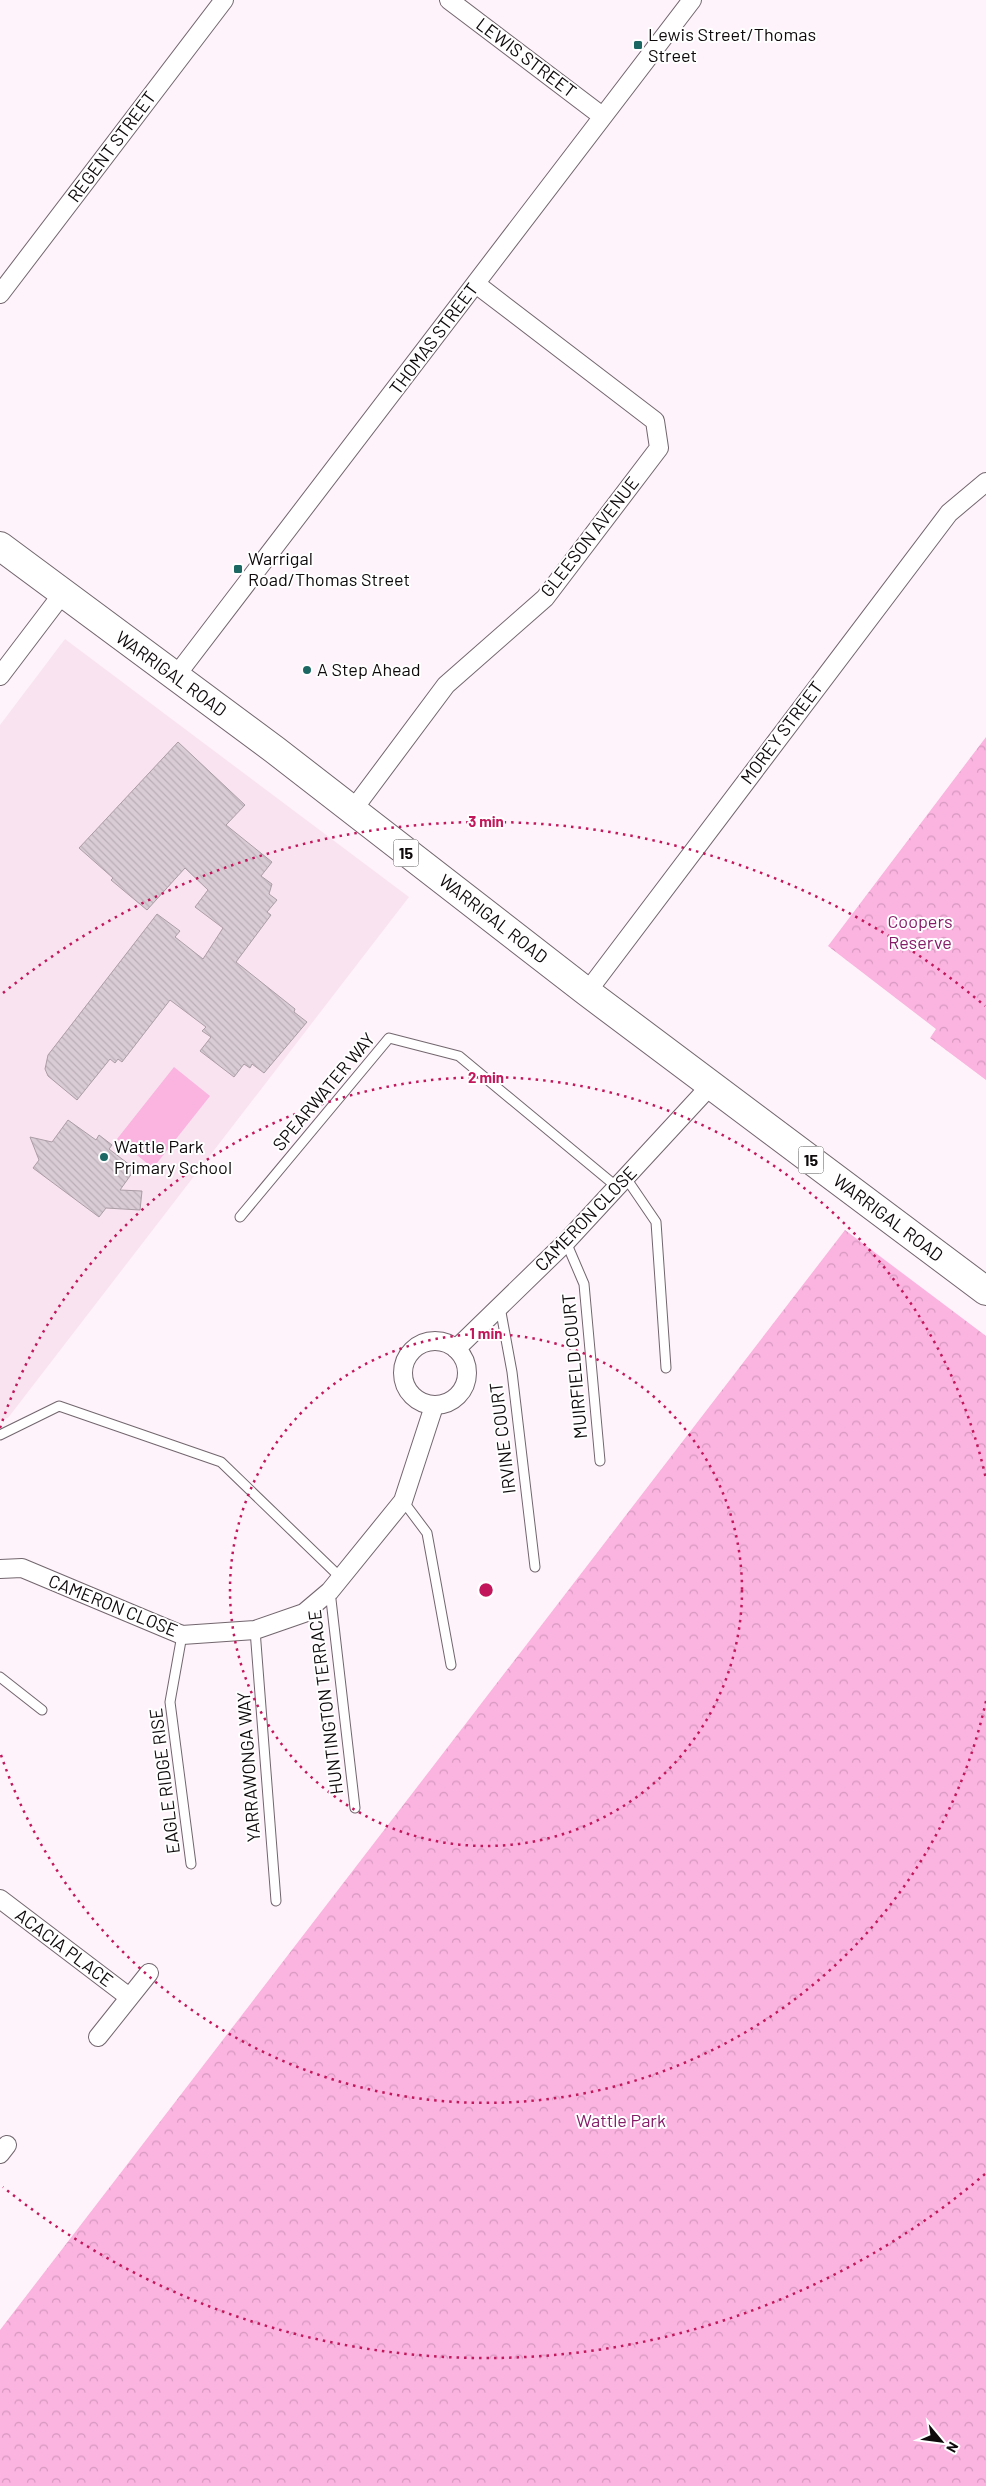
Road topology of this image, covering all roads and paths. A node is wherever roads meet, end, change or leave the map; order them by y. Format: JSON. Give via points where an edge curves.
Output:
{"nodes":[{"id":1,"x":224,"y":0,"type":"edge"},
{"id":2,"x":449,"y":0,"type":"edge"},
{"id":3,"x":692,"y":0,"type":"edge"},
{"id":4,"x":602,"y":116,"type":"junction"},
{"id":5,"x":476,"y":284,"type":"junction"},
{"id":6,"x":0,"y":294,"type":"edge"},
{"id":7,"x":986,"y":482,"type":"edge"},
{"id":8,"x":0,"y":546,"type":"edge"},
{"id":9,"x":63,"y":593,"type":"junction"},
{"id":10,"x":0,"y":676,"type":"edge"},
{"id":11,"x":175,"y":678,"type":"junction"},
{"id":12,"x":352,"y":811,"type":"junction"},
{"id":13,"x":586,"y":992,"type":"junction"},
{"id":14,"x":711,"y":1086,"type":"junction"},
{"id":15,"x":622,"y":1182,"type":"junction"},
{"id":16,"x":240,"y":1218,"type":"dead end"},
{"id":17,"x":566,"y":1242,"type":"junction"},
{"id":18,"x":986,"y":1292,"type":"edge"},
{"id":19,"x":500,"y":1307,"type":"junction"},
{"id":20,"x":456,"y":1349,"type":"junction"},
{"id":21,"x":666,"y":1368,"type":"dead end"},
{"id":22,"x":434,"y":1406,"type":"junction"},
{"id":23,"x":0,"y":1435,"type":"edge"},
{"id":24,"x":600,"y":1461,"type":"dead end"},
{"id":25,"x":403,"y":1501,"type":"junction"},
{"id":26,"x":535,"y":1567,"type":"dead end"},
{"id":27,"x":0,"y":1569,"type":"edge"},
{"id":28,"x":336,"y":1585,"type":"junction"},
{"id":29,"x":255,"y":1630,"type":"junction"},
{"id":30,"x":182,"y":1635,"type":"junction"},
{"id":31,"x":451,"y":1665,"type":"dead end"},
{"id":32,"x":0,"y":1677,"type":"edge"},
{"id":33,"x":42,"y":1710,"type":"dead end"},
{"id":34,"x":355,"y":1808,"type":"dead end"},
{"id":35,"x":191,"y":1864,"type":"dead end"},
{"id":36,"x":0,"y":1900,"type":"edge"},
{"id":37,"x":276,"y":1901,"type":"dead end"},
{"id":38,"x":149,"y":1973,"type":"dead end"},
{"id":39,"x":129,"y":1997,"type":"junction"},
{"id":40,"x":98,"y":2037,"type":"dead end"}],
"edges":[{"from":1,"to":6,"type":"street","name":"REGENT STREET"},
{"from":2,"to":4,"type":"street","name":"LEWIS STREET"},
{"from":3,"to":4,"type":"street","name":"THOMAS STREET"},
{"from":4,"to":5,"type":"street","name":"THOMAS STREET"},
{"from":5,"to":11,"type":"street","name":"THOMAS STREET"},
{"from":5,"to":12,"type":"street","name":"GLEESON AVENUE","via":[[655,421],[659,448],[545,598],[446,685]]},
{"from":7,"to":13,"type":"street","name":"MOREY STREET","via":[[949,514]]},
{"from":8,"to":9,"type":"main road","name":"WARRIGAL ROAD","number":"15"},
{"from":9,"to":10,"type":"street"},
{"from":9,"to":11,"type":"main road","name":"WARRIGAL ROAD","number":"15"},
{"from":11,"to":12,"type":"main road","name":"WARRIGAL ROAD","number":"15","via":[[275,750]]},
{"from":12,"to":13,"type":"main road","name":"WARRIGAL ROAD","number":"15"},
{"from":13,"to":14,"type":"main road","name":"WARRIGAL ROAD","number":"15"},
{"from":14,"to":15,"type":"street","name":"CAMERON CLOSE"},
{"from":14,"to":18,"type":"main road","name":"WARRIGAL ROAD","number":"15"},
{"from":15,"to":16,"type":"lane","name":"SPEARWATER WAY","via":[[459,1056],[389,1038]]},
{"from":15,"to":17,"type":"street","name":"CAMERON CLOSE"},
{"from":15,"to":21,"type":"lane","via":[[656,1222]]},
{"from":17,"to":19,"type":"street","name":"CAMERON CLOSE"},
{"from":17,"to":24,"type":"lane","name":"MUIRFIELD COURT","via":[[584,1284]]},
{"from":19,"to":20,"type":"street","name":"CAMERON CLOSE"},
{"from":19,"to":26,"type":"lane","name":"IRVINE COURT","via":[[512,1372]]},
{"from":20,"to":22,"type":"street","via":[[467,1365],[466,1385],[453,1401]]},
{"from":20,"to":22,"type":"street","via":[[447,1343],[426,1342],[416,1347],[403,1367],[405,1385],[410,1394]]},
{"from":22,"to":25,"type":"street","name":"CAMERON CLOSE"},
{"from":23,"to":28,"type":"lane","via":[[59,1406],[221,1462]]},
{"from":25,"to":28,"type":"street","name":"CAMERON CLOSE"},
{"from":25,"to":31,"type":"lane","via":[[428,1533]]},
{"from":27,"to":30,"type":"street","name":"CAMERON CLOSE","via":[[22,1568]]},
{"from":28,"to":29,"type":"street","name":"CAMERON CLOSE","via":[[304,1613]]},
{"from":28,"to":34,"type":"lane","name":"HUNTINGTON TERRACE"},
{"from":29,"to":30,"type":"street","name":"CAMERON CLOSE"},
{"from":29,"to":37,"type":"lane","name":"YARRAWONGA WAY"},
{"from":30,"to":35,"type":"lane","name":"EAGLE RIDGE RISE","via":[[170,1702]]},
{"from":32,"to":33,"type":"lane"},
{"from":36,"to":39,"type":"street","name":"ACACIA PLACE"},
{"from":38,"to":39,"type":"street","name":"ACACIA PLACE"},
{"from":39,"to":40,"type":"street","name":"ACACIA PLACE"}]}
